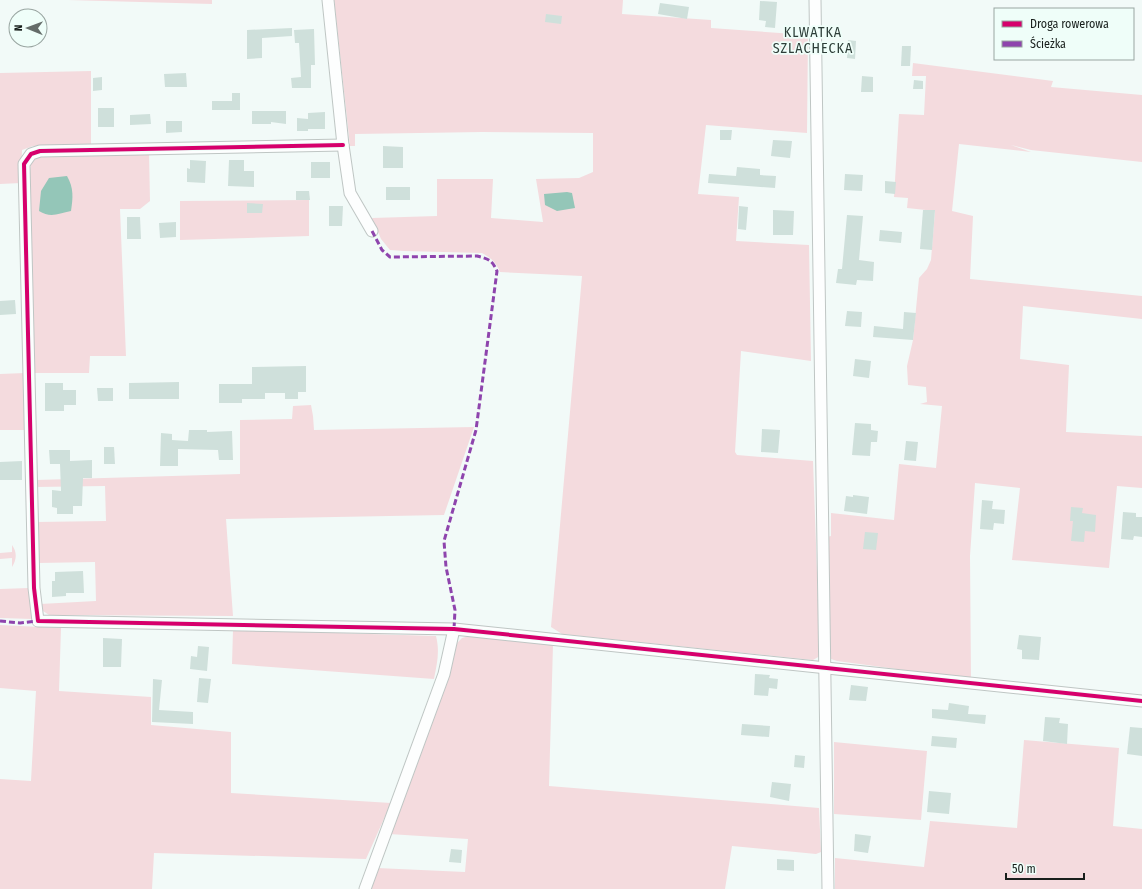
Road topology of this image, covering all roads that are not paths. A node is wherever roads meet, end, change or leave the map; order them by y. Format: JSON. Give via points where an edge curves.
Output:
{"nodes":[{"id":1,"x":328,"y":0,"type":"edge"},
{"id":2,"x":815,"y":0,"type":"edge"},
{"id":3,"x":343,"y":145,"type":"junction"},
{"id":4,"x":372,"y":231,"type":"dead end"},
{"id":5,"x":454,"y":629,"type":"junction"},
{"id":6,"x":825,"y":668,"type":"junction"},
{"id":7,"x":1142,"y":701,"type":"edge"},
{"id":8,"x":365,"y":889,"type":"edge"},
{"id":9,"x":828,"y":889,"type":"edge"}],
"edges":[{"from":1,"to":3,"type":"street"},
{"from":2,"to":6,"type":"street"},
{"from":3,"to":4,"type":"street","via":[[350,193]]},
{"from":3,"to":5,"type":"street","via":[[40,151],[31,154],[24,164],[34,588],[38,621]]},
{"from":5,"to":6,"type":"street"},
{"from":5,"to":8,"type":"street","via":[[444,674]]},
{"from":6,"to":7,"type":"street"},
{"from":6,"to":9,"type":"street"}]}
